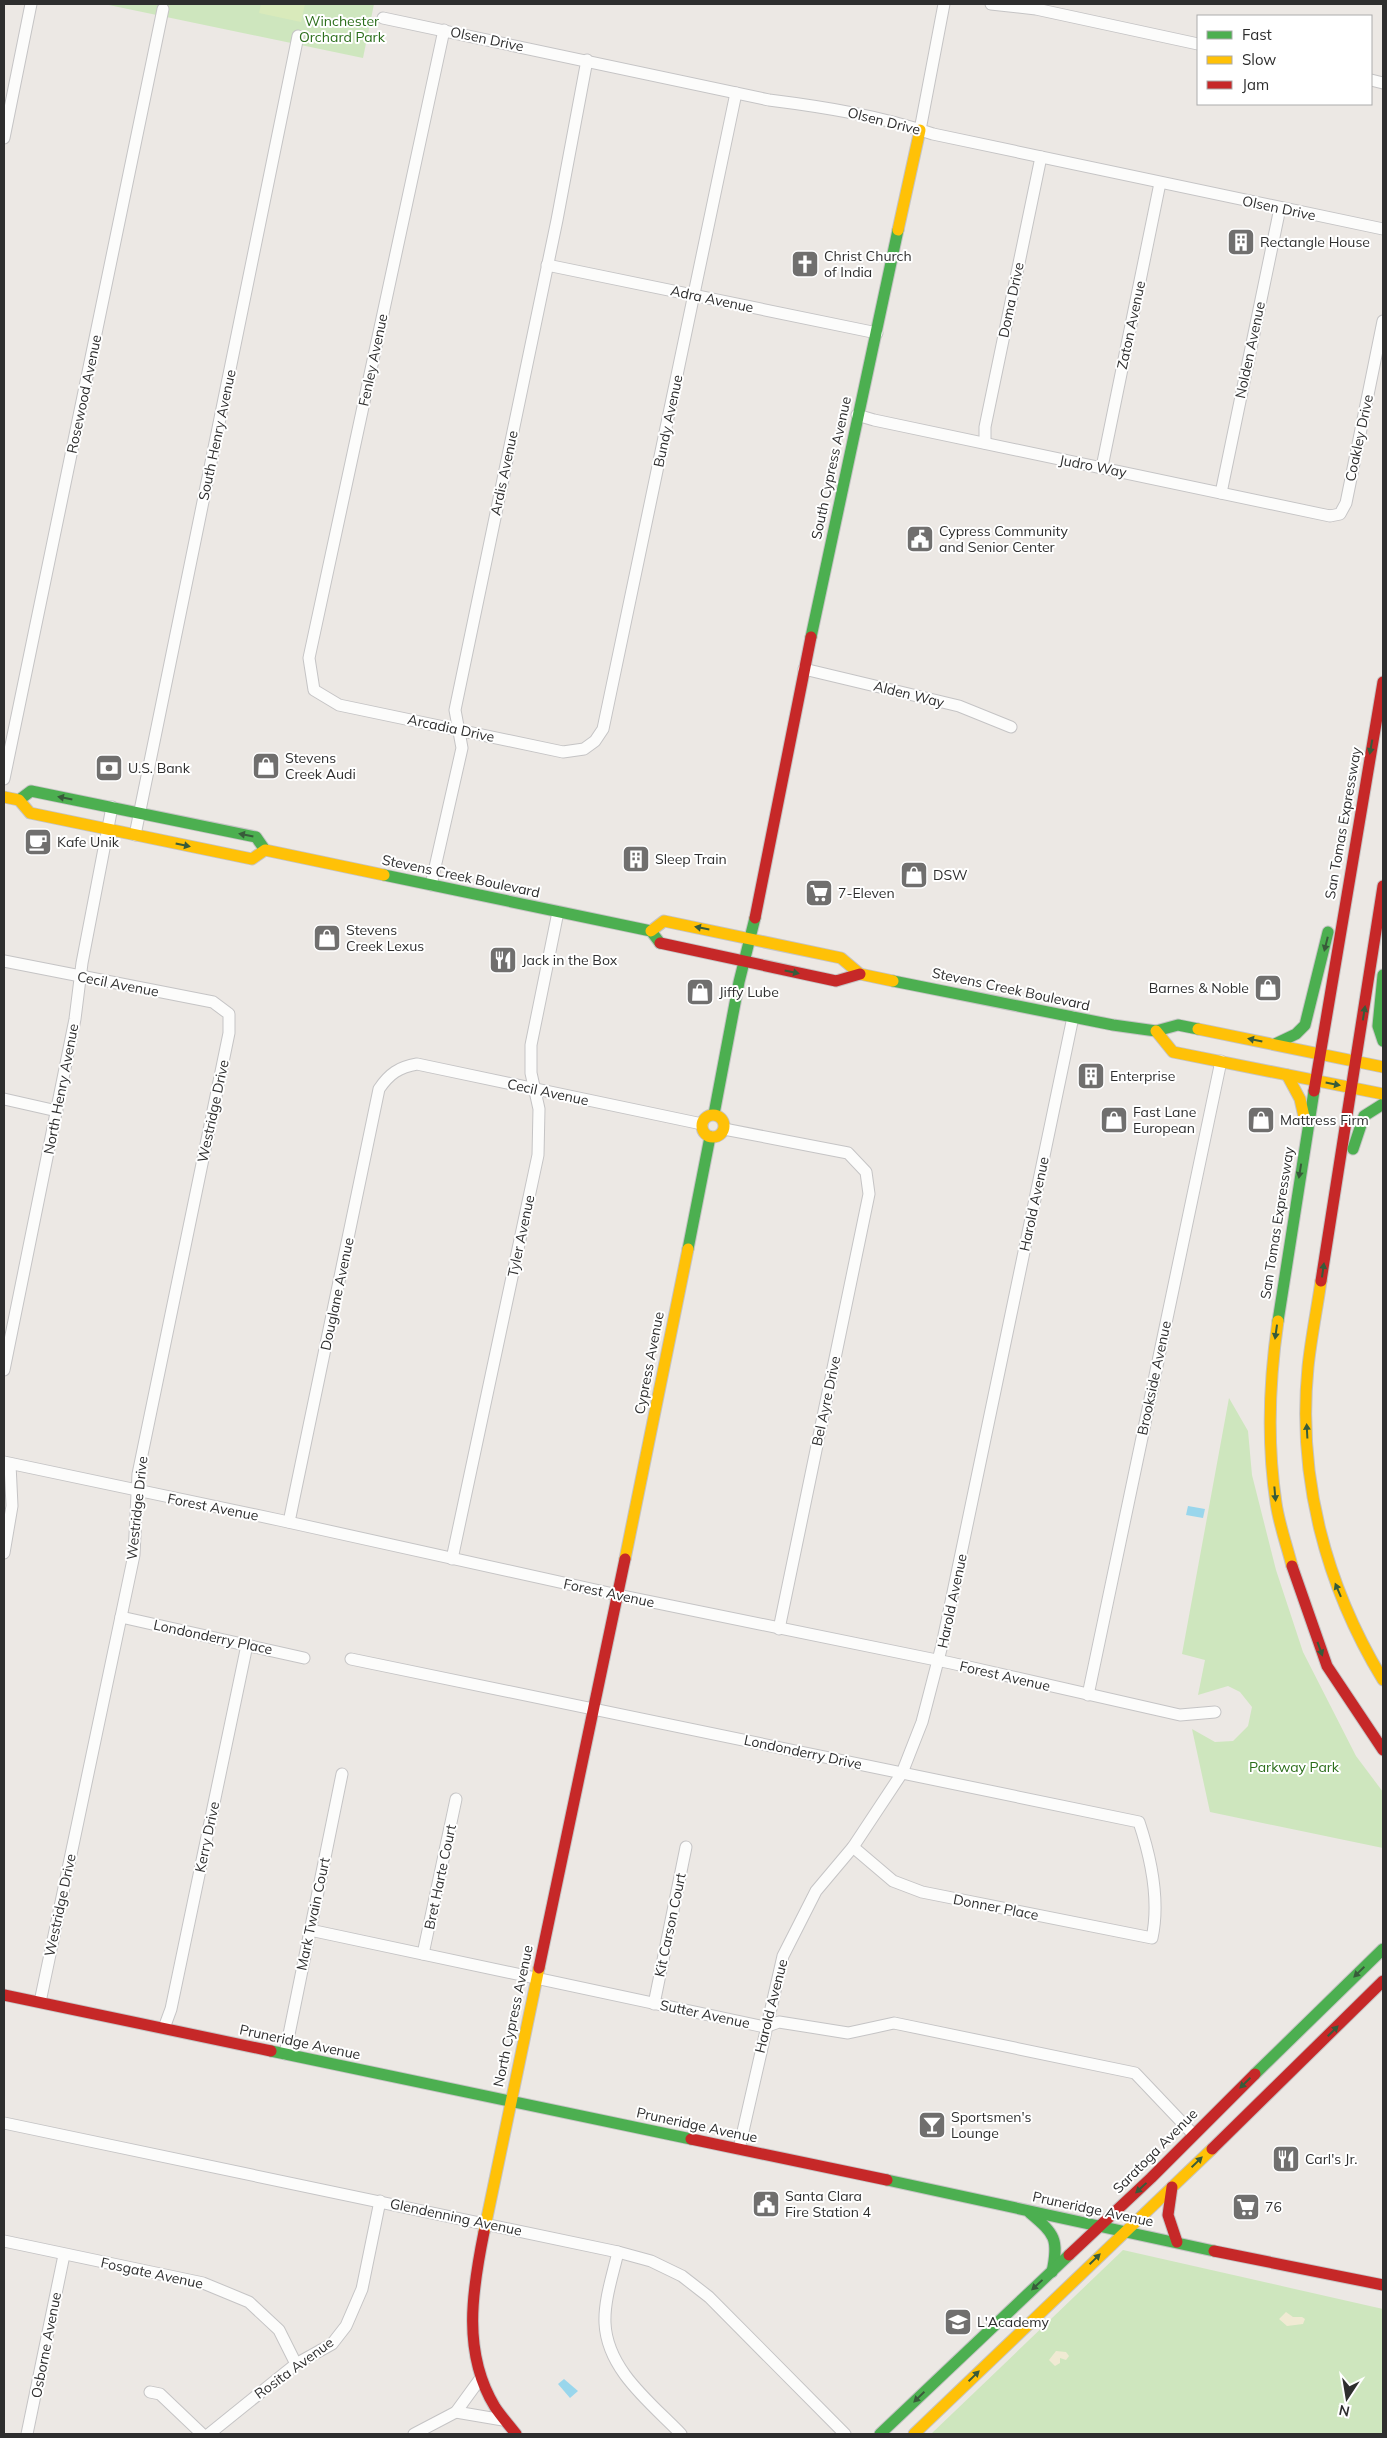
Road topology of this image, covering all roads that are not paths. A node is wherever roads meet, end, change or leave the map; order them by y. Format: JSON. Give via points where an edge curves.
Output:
{"nodes":[{"id":1,"x":31,"y":4,"type":"edge"},
{"id":2,"x":944,"y":4,"type":"edge"},
{"id":3,"x":991,"y":4,"type":"edge"},
{"id":4,"x":163,"y":9,"type":"dead end"},
{"id":5,"x":383,"y":18,"type":"dead end"},
{"id":6,"x":444,"y":30,"type":"junction"},
{"id":7,"x":298,"y":36,"type":"dead end"},
{"id":8,"x":1197,"y":44,"type":"edge"},
{"id":9,"x":587,"y":60,"type":"junction"},
{"id":10,"x":736,"y":93,"type":"junction"},
{"id":11,"x":920,"y":130,"type":"junction"},
{"id":12,"x":4,"y":138,"type":"edge"},
{"id":13,"x":1041,"y":157,"type":"junction"},
{"id":14,"x":1160,"y":183,"type":"junction"},
{"id":15,"x":1280,"y":208,"type":"junction"},
{"id":16,"x":1383,"y":229,"type":"edge"},
{"id":17,"x":547,"y":265,"type":"junction"},
{"id":18,"x":695,"y":295,"type":"junction"},
{"id":19,"x":1383,"y":321,"type":"edge"},
{"id":20,"x":877,"y":333,"type":"junction"},
{"id":21,"x":857,"y":415,"type":"junction"},
{"id":22,"x":985,"y":443,"type":"junction"},
{"id":23,"x":1102,"y":467,"type":"junction"},
{"id":24,"x":1221,"y":492,"type":"junction"},
{"id":25,"x":1330,"y":516,"type":"joint"},
{"id":26,"x":804,"y":669,"type":"junction"},
{"id":27,"x":1383,"y":682,"type":"edge"},
{"id":28,"x":314,"y":690,"type":"joint"},
{"id":29,"x":1011,"y":728,"type":"dead end"},
{"id":30,"x":459,"y":730,"type":"junction"},
{"id":31,"x":590,"y":745,"type":"joint"},
{"id":32,"x":4,"y":779,"type":"edge"},
{"id":33,"x":4,"y":797,"type":"edge"},
{"id":34,"x":19,"y":800,"type":"junction"},
{"id":35,"x":112,"y":807,"type":"junction"},
{"id":36,"x":139,"y":813,"type":"junction"},
{"id":37,"x":108,"y":830,"type":"junction"},
{"id":38,"x":135,"y":835,"type":"junction"},
{"id":39,"x":265,"y":850,"type":"junction"},
{"id":40,"x":431,"y":885,"type":"junction"},
{"id":41,"x":1383,"y":886,"type":"edge"},
{"id":42,"x":1345,"y":900,"type":"junction"},
{"id":43,"x":558,"y":912,"type":"junction"},
{"id":44,"x":651,"y":930,"type":"junction"},
{"id":45,"x":750,"y":938,"type":"junction"},
{"id":46,"x":4,"y":961,"type":"edge"},
{"id":47,"x":745,"y":963,"type":"junction"},
{"id":48,"x":860,"y":974,"type":"junction"},
{"id":49,"x":1383,"y":975,"type":"edge"},
{"id":50,"x":80,"y":977,"type":"junction"},
{"id":51,"x":229,"y":1014,"type":"joint"},
{"id":52,"x":1073,"y":1017,"type":"junction"},
{"id":53,"x":1156,"y":1031,"type":"junction"},
{"id":54,"x":1383,"y":1041,"type":"edge"},
{"id":55,"x":1275,"y":1044,"type":"junction"},
{"id":56,"x":1320,"y":1054,"type":"junction"},
{"id":57,"x":1356,"y":1061,"type":"junction"},
{"id":58,"x":1221,"y":1062,"type":"junction"},
{"id":59,"x":1383,"y":1067,"type":"edge"},
{"id":60,"x":395,"y":1070,"type":"joint"},
{"id":61,"x":1287,"y":1075,"type":"junction"},
{"id":62,"x":1315,"y":1080,"type":"junction"},
{"id":63,"x":1352,"y":1088,"type":"junction"},
{"id":64,"x":536,"y":1089,"type":"junction"},
{"id":65,"x":1383,"y":1094,"type":"edge"},
{"id":66,"x":4,"y":1099,"type":"edge"},
{"id":67,"x":1383,"y":1104,"type":"edge"},
{"id":68,"x":57,"y":1111,"type":"junction"},
{"id":69,"x":714,"y":1114,"type":"junction"},
{"id":70,"x":702,"y":1124,"type":"junction"},
{"id":71,"x":724,"y":1129,"type":"junction"},
{"id":72,"x":710,"y":1136,"type":"junction"},
{"id":73,"x":1306,"y":1138,"type":"junction"},
{"id":74,"x":1328,"y":1232,"type":"junction"},
{"id":75,"x":4,"y":1370,"type":"edge"},
{"id":76,"x":7,"y":1463,"type":"edge"},
{"id":77,"x":137,"y":1491,"type":"junction"},
{"id":78,"x":289,"y":1522,"type":"junction"},
{"id":79,"x":4,"y":1553,"type":"edge"},
{"id":80,"x":452,"y":1559,"type":"junction"},
{"id":81,"x":618,"y":1595,"type":"junction"},
{"id":82,"x":121,"y":1617,"type":"junction"},
{"id":83,"x":778,"y":1629,"type":"junction"},
{"id":84,"x":246,"y":1645,"type":"junction"},
{"id":85,"x":304,"y":1658,"type":"dead end"},
{"id":86,"x":350,"y":1658,"type":"dead end"},
{"id":87,"x":939,"y":1661,"type":"junction"},
{"id":88,"x":1383,"y":1680,"type":"edge"},
{"id":89,"x":1088,"y":1695,"type":"junction"},
{"id":90,"x":593,"y":1708,"type":"junction"},
{"id":91,"x":1214,"y":1712,"type":"dead end"},
{"id":92,"x":1383,"y":1750,"type":"edge"},
{"id":93,"x":902,"y":1773,"type":"junction"},
{"id":94,"x":342,"y":1774,"type":"dead end"},
{"id":95,"x":456,"y":1799,"type":"dead end"},
{"id":96,"x":686,"y":1847,"type":"dead end"},
{"id":97,"x":853,"y":1847,"type":"junction"},
{"id":98,"x":310,"y":1930,"type":"junction"},
{"id":99,"x":1152,"y":1938,"type":"joint"},
{"id":100,"x":1383,"y":1949,"type":"edge"},
{"id":101,"x":423,"y":1954,"type":"junction"},
{"id":102,"x":536,"y":1978,"type":"junction"},
{"id":103,"x":1383,"y":1981,"type":"edge"},
{"id":104,"x":4,"y":1994,"type":"edge"},
{"id":105,"x":40,"y":2002,"type":"junction"},
{"id":106,"x":654,"y":2004,"type":"junction"},
{"id":107,"x":766,"y":2027,"type":"junction"},
{"id":108,"x":164,"y":2028,"type":"junction"},
{"id":109,"x":285,"y":2054,"type":"junction"},
{"id":110,"x":511,"y":2101,"type":"junction"},
{"id":111,"x":4,"y":2123,"type":"edge"},
{"id":112,"x":1193,"y":2134,"type":"junction"},
{"id":113,"x":739,"y":2149,"type":"junction"},
{"id":114,"x":1172,"y":2186,"type":"junction"},
{"id":115,"x":380,"y":2201,"type":"junction"},
{"id":116,"x":1027,"y":2211,"type":"junction"},
{"id":117,"x":485,"y":2224,"type":"junction"},
{"id":118,"x":1098,"y":2227,"type":"junction"},
{"id":119,"x":1123,"y":2232,"type":"junction"},
{"id":120,"x":4,"y":2241,"type":"edge"},
{"id":121,"x":1178,"y":2242,"type":"junction"},
{"id":122,"x":618,"y":2252,"type":"junction"},
{"id":123,"x":64,"y":2255,"type":"junction"},
{"id":124,"x":1052,"y":2272,"type":"junction"},
{"id":125,"x":1383,"y":2285,"type":"edge"},
{"id":126,"x":296,"y":2364,"type":"junction"},
{"id":127,"x":480,"y":2380,"type":"junction"},
{"id":128,"x":150,"y":2392,"type":"dead end"},
{"id":129,"x":456,"y":2412,"type":"junction"},
{"id":130,"x":503,"y":2420,"type":"junction"},
{"id":131,"x":28,"y":2434,"type":"edge"},
{"id":132,"x":202,"y":2434,"type":"edge"},
{"id":133,"x":209,"y":2434,"type":"edge"},
{"id":134,"x":414,"y":2434,"type":"edge"},
{"id":135,"x":516,"y":2434,"type":"edge"},
{"id":136,"x":681,"y":2434,"type":"edge"},
{"id":137,"x":845,"y":2434,"type":"edge"},
{"id":138,"x":880,"y":2434,"type":"edge"},
{"id":139,"x":914,"y":2434,"type":"edge"}],
"edges":[{"from":1,"to":12,"type":"street"},
{"from":2,"to":11,"type":"street","name":"South Cypress Avenue"},
{"from":3,"to":8,"type":"street","via":[[1036,9]]},
{"from":4,"to":32,"type":"street","name":"Rosewood Avenue"},
{"from":5,"to":6,"type":"street","name":"Olsen Drive"},
{"from":6,"to":9,"type":"street","name":"Olsen Drive"},
{"from":6,"to":28,"type":"street","name":"Fenley Avenue","via":[[309,658]]},
{"from":7,"to":36,"type":"street","name":"South Henry Avenue"},
{"from":9,"to":10,"type":"street","name":"Olsen Drive"},
{"from":9,"to":17,"type":"street","name":"Ardis Avenue"},
{"from":10,"to":11,"type":"street","name":"Olsen Drive","via":[[817,106],[901,123]]},
{"from":10,"to":18,"type":"street","name":"Bundy Avenue"},
{"from":11,"to":13,"type":"street","name":"Olsen Drive"},
{"from":11,"to":20,"type":"main road","name":"South Cypress Avenue"},
{"from":13,"to":14,"type":"street","name":"Olsen Drive"},
{"from":13,"to":22,"type":"street","name":"Doma Drive","via":[[984,427]]},
{"from":14,"to":15,"type":"street","name":"Olsen Drive"},
{"from":14,"to":23,"type":"street","name":"Zaton Avenue"},
{"from":15,"to":16,"type":"street","name":"Olsen Drive"},
{"from":15,"to":24,"type":"street","name":"Nolden Avenue"},
{"from":17,"to":18,"type":"street","name":"Adra Avenue"},
{"from":17,"to":30,"type":"street","name":"Ardis Avenue","via":[[455,710]]},
{"from":18,"to":20,"type":"street","name":"Adra Avenue"},
{"from":18,"to":31,"type":"street","name":"Bundy Avenue","via":[[605,722],[600,735]]},
{"from":19,"to":25,"type":"street","name":"Coakley Drive","via":[[1346,503],[1340,514]]},
{"from":20,"to":21,"type":"main road","name":"South Cypress Avenue"},
{"from":21,"to":22,"type":"street","name":"Judro Way"},
{"from":21,"to":26,"type":"main road","name":"South Cypress Avenue"},
{"from":22,"to":23,"type":"street","name":"Judro Way"},
{"from":23,"to":24,"type":"street","name":"Judro Way"},
{"from":24,"to":25,"type":"street","name":"Judro Way"},
{"from":26,"to":29,"type":"street","name":"Alden Way","via":[[959,706]]},
{"from":26,"to":45,"type":"main road","name":"South Cypress Avenue","via":[[757,916]]},
{"from":27,"to":42,"type":"main road","name":"San Tomas Expressway","one_way":true},
{"from":28,"to":30,"type":"street","name":"Arcadia Drive","via":[[339,705]]},
{"from":30,"to":31,"type":"street","name":"Arcadia Drive","via":[[563,752],[577,751]]},
{"from":30,"to":40,"type":"street","name":"Ardis Avenue","via":[[462,748]]},
{"from":33,"to":34,"type":"main road","name":"Stevens Creek Boulevard"},
{"from":35,"to":34,"type":"main road","name":"Stevens Creek Boulevard","one_way":true,"via":[[31,791]]},
{"from":34,"to":37,"type":"main road","name":"Stevens Creek Boulevard","via":[[30,813]]},
{"from":35,"to":36,"type":"main road","name":"Stevens Creek Boulevard"},
{"from":35,"to":37,"type":"street","name":"North Henry Avenue"},
{"from":36,"to":38,"type":"street","name":"South Henry Avenue"},
{"from":39,"to":36,"type":"main road","name":"Stevens Creek Boulevard","one_way":true,"via":[[256,837]]},
{"from":37,"to":38,"type":"main road","name":"Stevens Creek Boulevard"},
{"from":37,"to":50,"type":"street","name":"North Henry Avenue"},
{"from":38,"to":39,"type":"main road","name":"Stevens Creek Boulevard","one_way":true,"via":[[252,859]]},
{"from":39,"to":40,"type":"main road","name":"Stevens Creek Boulevard"},
{"from":40,"to":43,"type":"main road","name":"Stevens Creek Boulevard"},
{"from":57,"to":41,"type":"main road","one_way":true},
{"from":42,"to":55,"type":"main road","one_way":true,"via":[[1331,924],[1305,1025],[1296,1034]]},
{"from":42,"to":56,"type":"main road","name":"San Tomas Expressway"},
{"from":43,"to":44,"type":"main road","name":"Stevens Creek Boulevard"},
{"from":43,"to":64,"type":"street","name":"Tyler Avenue","via":[[531,1045],[531,1073]]},
{"from":45,"to":44,"type":"main road","name":"Stevens Creek Boulevard","one_way":true,"via":[[664,921]]},
{"from":44,"to":47,"type":"main road","name":"Stevens Creek Boulevard","via":[[660,944]]},
{"from":45,"to":47,"type":"main road"},
{"from":45,"to":48,"type":"main road","name":"Stevens Creek Boulevard","via":[[841,958]]},
{"from":46,"to":50,"type":"street","name":"Cecil Avenue"},
{"from":47,"to":48,"type":"main road","name":"Stevens Creek Boulevard","one_way":true,"via":[[836,981]]},
{"from":47,"to":69,"type":"main road"},
{"from":48,"to":52,"type":"main road","name":"Stevens Creek Boulevard"},
{"from":49,"to":54,"type":"main road","via":[[1378,1026]]},
{"from":50,"to":51,"type":"street","name":"Cecil Avenue","via":[[213,1002]]},
{"from":50,"to":68,"type":"street","name":"North Henry Avenue"},
{"from":51,"to":77,"type":"street","name":"Westridge Drive","via":[[229,1032]]},
{"from":52,"to":53,"type":"main road","name":"Stevens Creek Boulevard"},
{"from":52,"to":87,"type":"street","name":"Harold Avenue"},
{"from":55,"to":53,"type":"main road","name":"Stevens Creek Boulevard","one_way":true,"via":[[1178,1024]]},
{"from":53,"to":58,"type":"main road","via":[[1173,1052]]},
{"from":55,"to":56,"type":"main road","name":"Stevens Creek Boulevard"},
{"from":56,"to":57,"type":"main road","name":"Stevens Creek Boulevard"},
{"from":56,"to":62,"type":"main road","name":"San Tomas Expressway"},
{"from":57,"to":59,"type":"main road","name":"Stevens Creek Boulevard"},
{"from":57,"to":63,"type":"main road"},
{"from":58,"to":61,"type":"main road"},
{"from":58,"to":89,"type":"street","name":"Brookside Avenue"},
{"from":60,"to":64,"type":"street","name":"Cecil Avenue","via":[[417,1064]]},
{"from":60,"to":78,"type":"street","name":"Douglane Avenue","via":[[379,1089]]},
{"from":61,"to":62,"type":"main road"},
{"from":61,"to":73,"type":"main road","via":[[1300,1099]]},
{"from":62,"to":63,"type":"main road","one_way":true},
{"from":62,"to":73,"type":"main road","name":"San Tomas Expressway"},
{"from":63,"to":65,"type":"main road"},
{"from":63,"to":74,"type":"main road"},
{"from":64,"to":70,"type":"street","name":"Cecil Avenue"},
{"from":64,"to":80,"type":"street","name":"Tyler Avenue","via":[[540,1131],[538,1155]]},
{"from":66,"to":68,"type":"street"},
{"from":67,"to":74,"type":"main road","via":[[1368,1112],[1358,1127]]},
{"from":68,"to":75,"type":"street","name":"North Henry Avenue"},
{"from":69,"to":70,"type":"main road","via":[[707,1116]]},
{"from":69,"to":71,"type":"main road","via":[[722,1118]]},
{"from":70,"to":72,"type":"main road"},
{"from":71,"to":72,"type":"main road","via":[[720,1135]]},
{"from":71,"to":83,"type":"street","name":"Bel Ayre Drive","via":[[848,1153],[866,1172],[869,1194]]},
{"from":72,"to":81,"type":"main road","name":"Cypress Avenue"},
{"from":73,"to":92,"type":"main road","name":"San Tomas Expressway","one_way":true,"via":[[1272,1360],[1269,1428],[1276,1505],[1295,1578],[1327,1666]]},
{"from":88,"to":74,"type":"main road","one_way":true,"via":[[1363,1649],[1328,1568],[1312,1500],[1306,1428],[1308,1367]]},
{"from":76,"to":77,"type":"street","name":"Forest Avenue"},
{"from":76,"to":79,"type":"street","via":[[12,1506]]},
{"from":77,"to":78,"type":"street","name":"Forest Avenue"},
{"from":77,"to":82,"type":"street","name":"Westridge Drive","via":[[134,1555]]},
{"from":78,"to":80,"type":"street","name":"Forest Avenue"},
{"from":80,"to":81,"type":"street","name":"Forest Avenue"},
{"from":81,"to":83,"type":"street","name":"Forest Avenue"},
{"from":81,"to":90,"type":"main road","name":"North Cypress Avenue"},
{"from":82,"to":84,"type":"street","name":"Londonderry Place"},
{"from":82,"to":105,"type":"street","name":"Westridge Drive"},
{"from":83,"to":87,"type":"street","name":"Forest Avenue"},
{"from":84,"to":85,"type":"street","name":"Londonderry Place"},
{"from":84,"to":108,"type":"street","name":"Kerry Drive","via":[[171,2009]]},
{"from":86,"to":90,"type":"street","name":"Londonderry Drive"},
{"from":87,"to":89,"type":"street","name":"Forest Avenue"},
{"from":87,"to":93,"type":"street","name":"Harold Avenue","via":[[922,1722]]},
{"from":89,"to":91,"type":"street","name":"Forest Avenue","via":[[1180,1715]]},
{"from":90,"to":93,"type":"street","name":"Londonderry Drive"},
{"from":90,"to":102,"type":"main road","name":"North Cypress Avenue"},
{"from":93,"to":97,"type":"street","name":"Harold Avenue"},
{"from":93,"to":99,"type":"street","name":"Londonderry Drive","via":[[1139,1822],[1154,1882]]},
{"from":94,"to":98,"type":"street","name":"Mark Twain Court"},
{"from":95,"to":101,"type":"street","name":"Bret Harte Court"},
{"from":96,"to":106,"type":"street","name":"Kit Carson Court"},
{"from":97,"to":99,"type":"street","name":"Donner Place","via":[[893,1881],[922,1892]]},
{"from":97,"to":107,"type":"street","name":"Harold Avenue","via":[[816,1891],[783,1956]]},
{"from":98,"to":101,"type":"street","name":"Sutter Avenue"},
{"from":98,"to":109,"type":"street","name":"Mark Twain Court"},
{"from":100,"to":112,"type":"main road","name":"Saratoga Avenue","one_way":true},
{"from":101,"to":102,"type":"street","name":"Sutter Avenue"},
{"from":102,"to":106,"type":"street","name":"Sutter Avenue"},
{"from":102,"to":110,"type":"main road","name":"North Cypress Avenue"},
{"from":114,"to":103,"type":"main road","one_way":true},
{"from":104,"to":105,"type":"main road","name":"Pruneridge Avenue"},
{"from":105,"to":108,"type":"main road","name":"Pruneridge Avenue"},
{"from":106,"to":107,"type":"street","name":"Sutter Avenue"},
{"from":107,"to":112,"type":"street","name":"Sutter Avenue","via":[[780,2022],[848,2033],[894,2022],[1134,2073]]},
{"from":107,"to":113,"type":"street","name":"Harold Avenue"},
{"from":108,"to":109,"type":"main road","name":"Pruneridge Avenue"},
{"from":109,"to":110,"type":"main road","name":"Pruneridge Avenue"},
{"from":110,"to":113,"type":"main road","name":"Pruneridge Avenue"},
{"from":110,"to":117,"type":"main road","name":"North Cypress Avenue"},
{"from":111,"to":115,"type":"street","name":"Glendenning Avenue"},
{"from":112,"to":118,"type":"main road","name":"Saratoga Avenue","one_way":true},
{"from":113,"to":116,"type":"main road","name":"Pruneridge Avenue"},
{"from":114,"to":119,"type":"main road"},
{"from":114,"to":121,"type":"main road","via":[[1166,2208],[1167,2220]]},
{"from":115,"to":117,"type":"street","name":"Glendenning Avenue"},
{"from":115,"to":126,"type":"street","name":"Rosita Avenue","via":[[355,2309],[332,2344]]},
{"from":116,"to":118,"type":"main road","name":"Pruneridge Avenue"},
{"from":116,"to":124,"type":"main road","via":[[1054,2234],[1058,2246]]},
{"from":117,"to":122,"type":"street","name":"Glendenning Avenue"},
{"from":117,"to":127,"type":"main road","name":"North Cypress Avenue","via":[[470,2325]]},
{"from":118,"to":119,"type":"main road","name":"Pruneridge Avenue"},
{"from":118,"to":124,"type":"main road","name":"Saratoga Avenue"},
{"from":119,"to":121,"type":"main road","name":"Pruneridge Avenue"},
{"from":139,"to":119,"type":"main road","one_way":true},
{"from":120,"to":123,"type":"street","name":"Fosgate Avenue"},
{"from":121,"to":125,"type":"main road","name":"Pruneridge Avenue"},
{"from":122,"to":136,"type":"street","via":[[605,2323],[610,2352],[622,2372]]},
{"from":122,"to":137,"type":"street","name":"Glendenning Avenue","via":[[666,2268],[709,2296]]},
{"from":123,"to":126,"type":"street","name":"Fosgate Avenue","via":[[203,2283],[249,2302],[279,2330]]},
{"from":123,"to":131,"type":"street","name":"Osborne Avenue"},
{"from":124,"to":138,"type":"main road","name":"Saratoga Avenue","one_way":true},
{"from":126,"to":133,"type":"street","name":"Rosita Avenue"},
{"from":127,"to":129,"type":"street"},
{"from":127,"to":130,"type":"main road","name":"North Cypress Avenue"},
{"from":128,"to":132,"type":"street","via":[[160,2394]]},
{"from":129,"to":130,"type":"street"},
{"from":129,"to":134,"type":"street"},
{"from":130,"to":135,"type":"main road","name":"North Cypress Avenue"}]}
